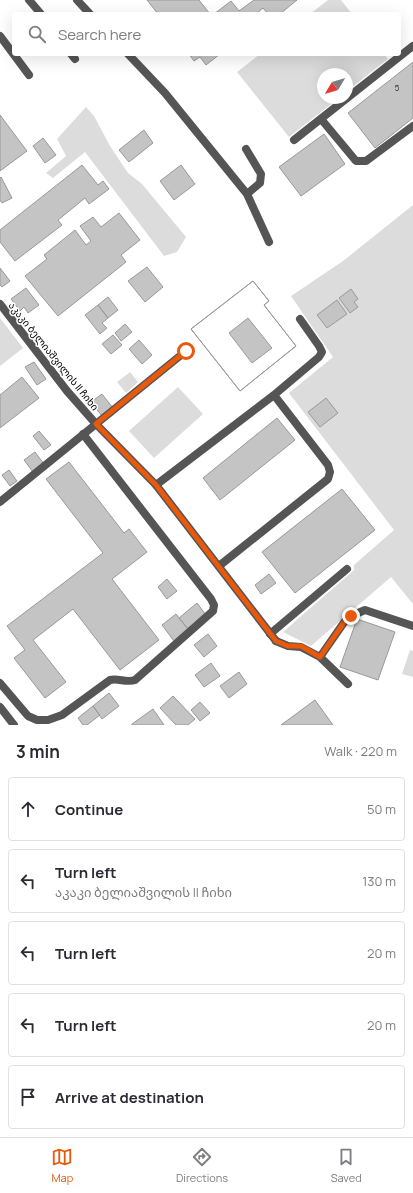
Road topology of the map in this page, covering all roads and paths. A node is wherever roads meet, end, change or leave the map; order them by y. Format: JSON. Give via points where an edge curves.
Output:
{"nodes":[{"id":1,"x":29,"y":0,"type":"edge"},
{"id":2,"x":77,"y":0,"type":"edge"},
{"id":3,"x":39,"y":12,"type":"edge"},
{"id":4,"x":88,"y":12,"type":"edge"},
{"id":5,"x":0,"y":36,"type":"edge"},
{"id":6,"x":11,"y":44,"type":"edge"},
{"id":7,"x":413,"y":46,"type":"edge"},
{"id":8,"x":18,"y":56,"type":"edge"},
{"id":9,"x":130,"y":56,"type":"edge"},
{"id":10,"x":400,"y":56,"type":"edge"},
{"id":11,"x":401,"y":56,"type":"edge"},
{"id":12,"x":29,"y":75,"type":"dead end"},
{"id":13,"x":321,"y":119,"type":"junction"},
{"id":14,"x":413,"y":126,"type":"edge"},
{"id":15,"x":294,"y":140,"type":"dead end"},
{"id":16,"x":246,"y":149,"type":"dead end"},
{"id":17,"x":247,"y":194,"type":"junction"},
{"id":18,"x":269,"y":242,"type":"dead end"},
{"id":19,"x":0,"y":304,"type":"edge"},
{"id":20,"x":300,"y":319,"type":"dead end"},
{"id":21,"x":186,"y":351,"type":"dead end"},
{"id":22,"x":274,"y":395,"type":"junction"},
{"id":23,"x":96,"y":424,"type":"junction"},
{"id":24,"x":83,"y":434,"type":"junction"},
{"id":25,"x":156,"y":485,"type":"junction"},
{"id":26,"x":0,"y":502,"type":"edge"},
{"id":27,"x":219,"y":566,"type":"junction"},
{"id":28,"x":347,"y":569,"type":"dead end"},
{"id":29,"x":413,"y":626,"type":"edge"},
{"id":30,"x":273,"y":638,"type":"junction"},
{"id":31,"x":320,"y":657,"type":"junction"},
{"id":32,"x":0,"y":683,"type":"edge"},
{"id":33,"x":348,"y":684,"type":"dead end"},
{"id":34,"x":0,"y":708,"type":"edge"},
{"id":35,"x":14,"y":725,"type":"edge"}],
"edges":[{"from":1,"to":3,"type":"street"},
{"from":2,"to":4,"type":"street"},
{"from":5,"to":6,"type":"street"},
{"from":7,"to":11,"type":"street"},
{"from":8,"to":12,"type":"street"},
{"from":9,"to":17,"type":"street","via":[[165,93]]},
{"from":10,"to":13,"type":"street"},
{"from":13,"to":14,"type":"street","via":[[356,161],[366,161]]},
{"from":13,"to":15,"type":"street"},
{"from":16,"to":17,"type":"street","via":[[261,174],[260,183]]},
{"from":17,"to":18,"type":"street"},
{"from":19,"to":23,"type":"street","name":"აკაკი ბელიაშვილის II ჩიხი","via":[[67,391]]},
{"from":20,"to":22,"type":"street","via":[[322,352]]},
{"from":21,"to":23,"type":"street"},
{"from":22,"to":25,"type":"street"},
{"from":22,"to":27,"type":"street","via":[[328,465],[328,479]]},
{"from":23,"to":24,"type":"street"},
{"from":23,"to":25,"type":"street","name":"აკაკი ბელიაშვილის II ჩიხი"},
{"from":24,"to":26,"type":"street"},
{"from":24,"to":32,"type":"street","via":[[211,599],[213,611],[135,680],[110,680],[62,715],[48,720],[37,720],[28,716]]},
{"from":25,"to":27,"type":"street","name":"აკაკი ბელიაშვილის II ჩიხი"},
{"from":27,"to":30,"type":"street","name":"აკაკი ბელიაშვილის II ჩიხი"},
{"from":28,"to":30,"type":"street"},
{"from":29,"to":31,"type":"street","via":[[365,610],[345,621]]},
{"from":30,"to":31,"type":"street","via":[[288,646],[301,646]]},
{"from":31,"to":33,"type":"street"},
{"from":34,"to":35,"type":"street"}]}
